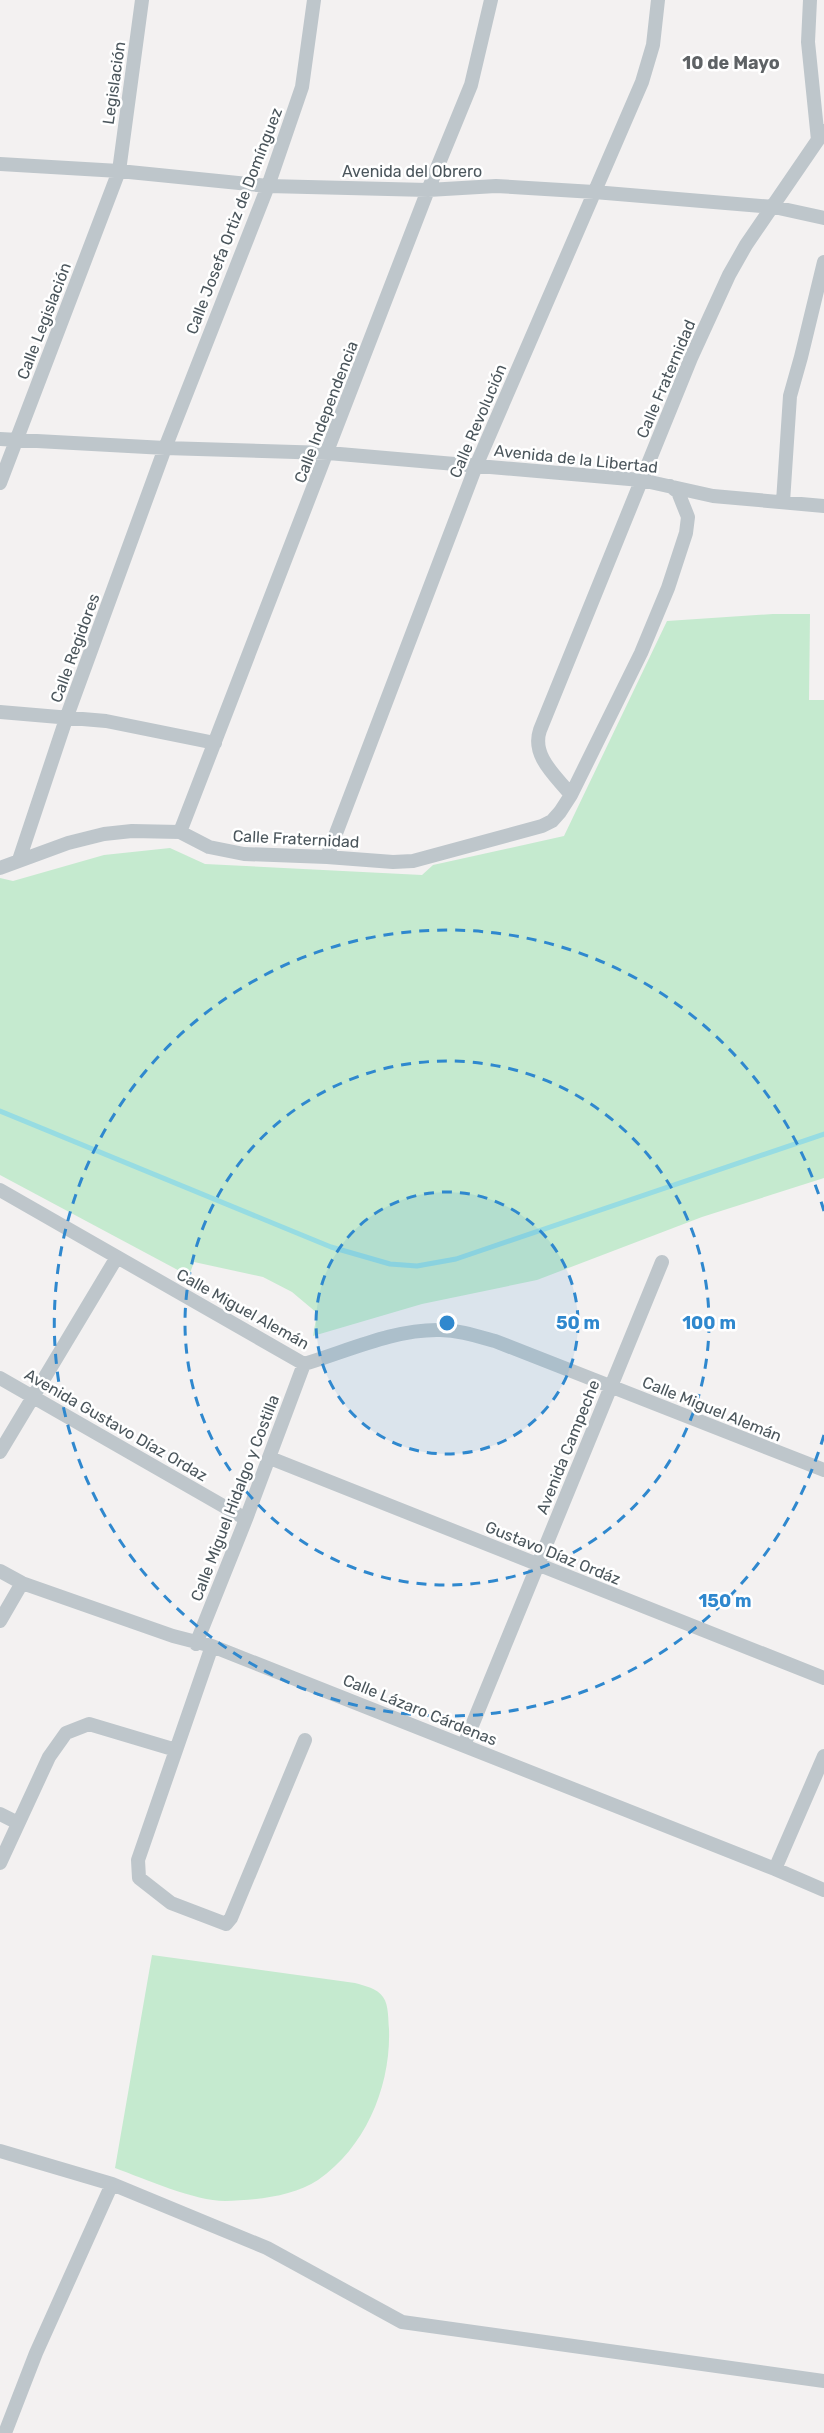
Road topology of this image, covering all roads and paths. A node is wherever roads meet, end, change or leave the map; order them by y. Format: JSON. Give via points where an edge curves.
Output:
{"nodes":[{"id":1,"x":142,"y":0,"type":"edge"},
{"id":2,"x":314,"y":0,"type":"edge"},
{"id":3,"x":491,"y":0,"type":"edge"},
{"id":4,"x":658,"y":0,"type":"edge"},
{"id":5,"x":810,"y":0,"type":"edge"},
{"id":6,"x":821,"y":135,"type":"edge"},
{"id":7,"x":0,"y":164,"type":"edge"},
{"id":8,"x":119,"y":171,"type":"junction"},
{"id":9,"x":268,"y":186,"type":"junction"},
{"id":10,"x":428,"y":190,"type":"junction"},
{"id":11,"x":594,"y":192,"type":"junction"},
{"id":12,"x":774,"y":207,"type":"junction"},
{"id":13,"x":824,"y":218,"type":"edge"},
{"id":14,"x":824,"y":262,"type":"edge"},
{"id":15,"x":0,"y":439,"type":"edge"},
{"id":16,"x":17,"y":439,"type":"junction"},
{"id":17,"x":165,"y":448,"type":"junction"},
{"id":18,"x":328,"y":453,"type":"junction"},
{"id":19,"x":476,"y":466,"type":"junction"},
{"id":20,"x":641,"y":480,"type":"junction"},
{"id":21,"x":0,"y":483,"type":"edge"},
{"id":22,"x":670,"y":486,"type":"junction"},
{"id":23,"x":783,"y":502,"type":"junction"},
{"id":24,"x":824,"y":506,"type":"edge"},
{"id":25,"x":0,"y":712,"type":"edge"},
{"id":26,"x":67,"y":716,"type":"junction"},
{"id":27,"x":215,"y":743,"type":"junction"},
{"id":28,"x":571,"y":795,"type":"junction"},
{"id":29,"x":180,"y":832,"type":"junction"},
{"id":30,"x":327,"y":856,"type":"junction"},
{"id":31,"x":19,"y":860,"type":"junction"},
{"id":32,"x":0,"y":868,"type":"edge"},
{"id":33,"x":0,"y":1190,"type":"edge"},
{"id":34,"x":117,"y":1257,"type":"junction"},
{"id":35,"x":662,"y":1262,"type":"dead end"},
{"id":36,"x":304,"y":1365,"type":"junction"},
{"id":37,"x":0,"y":1378,"type":"edge"},
{"id":38,"x":611,"y":1386,"type":"junction"},
{"id":39,"x":33,"y":1397,"type":"junction"},
{"id":40,"x":0,"y":1452,"type":"edge"},
{"id":41,"x":270,"y":1458,"type":"junction"},
{"id":42,"x":824,"y":1470,"type":"edge"},
{"id":43,"x":246,"y":1520,"type":"junction"},
{"id":44,"x":537,"y":1564,"type":"junction"},
{"id":45,"x":0,"y":1571,"type":"edge"},
{"id":46,"x":22,"y":1583,"type":"junction"},
{"id":47,"x":0,"y":1621,"type":"edge"},
{"id":48,"x":196,"y":1644,"type":"junction"},
{"id":49,"x":212,"y":1646,"type":"junction"},
{"id":50,"x":824,"y":1678,"type":"edge"},
{"id":51,"x":305,"y":1740,"type":"dead end"},
{"id":52,"x":464,"y":1745,"type":"junction"},
{"id":53,"x":176,"y":1750,"type":"junction"},
{"id":54,"x":824,"y":1756,"type":"edge"},
{"id":55,"x":0,"y":1814,"type":"edge"},
{"id":56,"x":18,"y":1823,"type":"junction"},
{"id":57,"x":0,"y":1863,"type":"edge"},
{"id":58,"x":775,"y":1869,"type":"junction"},
{"id":59,"x":824,"y":1890,"type":"edge"},
{"id":60,"x":0,"y":2151,"type":"edge"},
{"id":61,"x":112,"y":2184,"type":"junction"},
{"id":62,"x":824,"y":2381,"type":"edge"},
{"id":63,"x":5,"y":2433,"type":"edge"}],
"edges":[{"from":1,"to":8,"type":"street","name":"Legislación"},
{"from":2,"to":9,"type":"street","name":"Calle Josefa Ortiz de Domínguez","via":[[302,87]]},
{"from":3,"to":10,"type":"street","name":"Calle Independencia","via":[[471,85]]},
{"from":4,"to":11,"type":"street","name":"Calle Revolución","via":[[648,64]]},
{"from":5,"to":6,"type":"street","via":[[808,42]]},
{"from":6,"to":12,"type":"street","name":"Calle Fraternidad"},
{"from":7,"to":8,"type":"street","name":"Avenida del Obrero"},
{"from":8,"to":9,"type":"street","name":"Avenida del Obrero"},
{"from":8,"to":16,"type":"street","name":"Calle Legislación"},
{"from":9,"to":10,"type":"street","name":"Avenida del Obrero"},
{"from":9,"to":17,"type":"street","name":"Calle Josefa Ortiz de Domínguez"},
{"from":10,"to":11,"type":"street","name":"Avenida del Obrero","via":[[495,186]]},
{"from":10,"to":18,"type":"street","name":"Calle Independencia"},
{"from":11,"to":12,"type":"street","name":"Avenida del Obrero"},
{"from":11,"to":19,"type":"street","name":"Calle Revolución"},
{"from":12,"to":13,"type":"street","name":"Avenida del Obrero"},
{"from":12,"to":20,"type":"street","name":"Calle Fraternidad","via":[[729,275]]},
{"from":14,"to":23,"type":"street","via":[[789,396]]},
{"from":15,"to":16,"type":"street","name":"Avenida de la Libertad"},
{"from":16,"to":17,"type":"street","name":"Avenida de la Libertad"},
{"from":16,"to":21,"type":"street","name":"Calle Legislación"},
{"from":17,"to":18,"type":"street","name":"Avenida de la Libertad"},
{"from":17,"to":26,"type":"street","name":"Calle Regidores"},
{"from":18,"to":19,"type":"street","name":"Avenida de la Libertad"},
{"from":18,"to":27,"type":"street","name":"Calle Independencia"},
{"from":19,"to":20,"type":"street","name":"Avenida de la Libertad"},
{"from":19,"to":30,"type":"street","name":"Calle Revolución"},
{"from":20,"to":22,"type":"street","name":"Avenida de la Libertad"},
{"from":20,"to":28,"type":"street","name":"Calle Fraternidad","via":[[536,740],[542,758]]},
{"from":22,"to":23,"type":"street","name":"Avenida de la Libertad","via":[[713,496]]},
{"from":22,"to":28,"type":"street","name":"Calle Fraternidad","via":[[678,492],[688,517],[686,533],[641,653]]},
{"from":23,"to":24,"type":"street","name":"Avenida de la Libertad"},
{"from":25,"to":26,"type":"street"},
{"from":26,"to":27,"type":"street"},
{"from":26,"to":31,"type":"street","name":"Calle Regidores"},
{"from":27,"to":29,"type":"street","name":"Calle Independencia"},
{"from":28,"to":30,"type":"street","name":"Calle Fraternidad","via":[[552,821],[542,826],[413,861]]},
{"from":29,"to":30,"type":"street","name":"Calle Fraternidad","via":[[226,852]]},
{"from":29,"to":31,"type":"street","name":"Calle Fraternidad","via":[[104,834]]},
{"from":31,"to":32,"type":"street","name":"Calle Fraternidad"},
{"from":33,"to":34,"type":"street","name":"Calle Miguel Alemán"},
{"from":34,"to":36,"type":"street","name":"Calle Miguel Alemán"},
{"from":34,"to":39,"type":"street"},
{"from":35,"to":38,"type":"street","name":"Avenida Campeche"},
{"from":36,"to":38,"type":"street","name":"Calle Miguel Alemán","via":[[403,1333],[440,1330],[466,1332],[495,1341]]},
{"from":36,"to":41,"type":"street","name":"Calle Miguel Hidalgo y Costilla"},
{"from":37,"to":39,"type":"street","name":"Avenida Gustavo Díaz Ordaz"},
{"from":38,"to":42,"type":"street","name":"Calle Miguel Alemán"},
{"from":38,"to":44,"type":"street","name":"Avenida Campeche"},
{"from":39,"to":40,"type":"street"},
{"from":39,"to":43,"type":"street","name":"Avenida Gustavo Díaz Ordaz"},
{"from":41,"to":43,"type":"street","name":"Calle Miguel Hidalgo y Costilla"},
{"from":41,"to":44,"type":"street","name":"Gustavo Díaz Ordáz"},
{"from":43,"to":48,"type":"street","name":"Calle Miguel Hidalgo y Costilla"},
{"from":44,"to":50,"type":"street","name":"Gustavo Díaz Ordáz"},
{"from":44,"to":52,"type":"street","name":"Avenida Campeche"},
{"from":45,"to":46,"type":"street","name":"Calle Lázaro Cárdenas"},
{"from":46,"to":47,"type":"street"},
{"from":46,"to":48,"type":"street","name":"Calle Lázaro Cárdenas"},
{"from":48,"to":49,"type":"street","name":"Calle Lázaro Cárdenas"},
{"from":49,"to":52,"type":"street","name":"Calle Lázaro Cárdenas"},
{"from":49,"to":53,"type":"street"},
{"from":51,"to":53,"type":"street","via":[[226,1924],[171,1903],[139,1878],[138,1860]]},
{"from":52,"to":58,"type":"street","name":"Calle Lázaro Cárdenas"},
{"from":53,"to":56,"type":"street","via":[[89,1724],[66,1733],[57,1743]]},
{"from":54,"to":58,"type":"street"},
{"from":55,"to":56,"type":"street"},
{"from":56,"to":57,"type":"street"},
{"from":58,"to":59,"type":"street","name":"Calle Lázaro Cárdenas"},
{"from":60,"to":61,"type":"street"},
{"from":61,"to":62,"type":"street","via":[[267,2248],[402,2322]]},
{"from":61,"to":63,"type":"street","via":[[36,2353]]}]}
